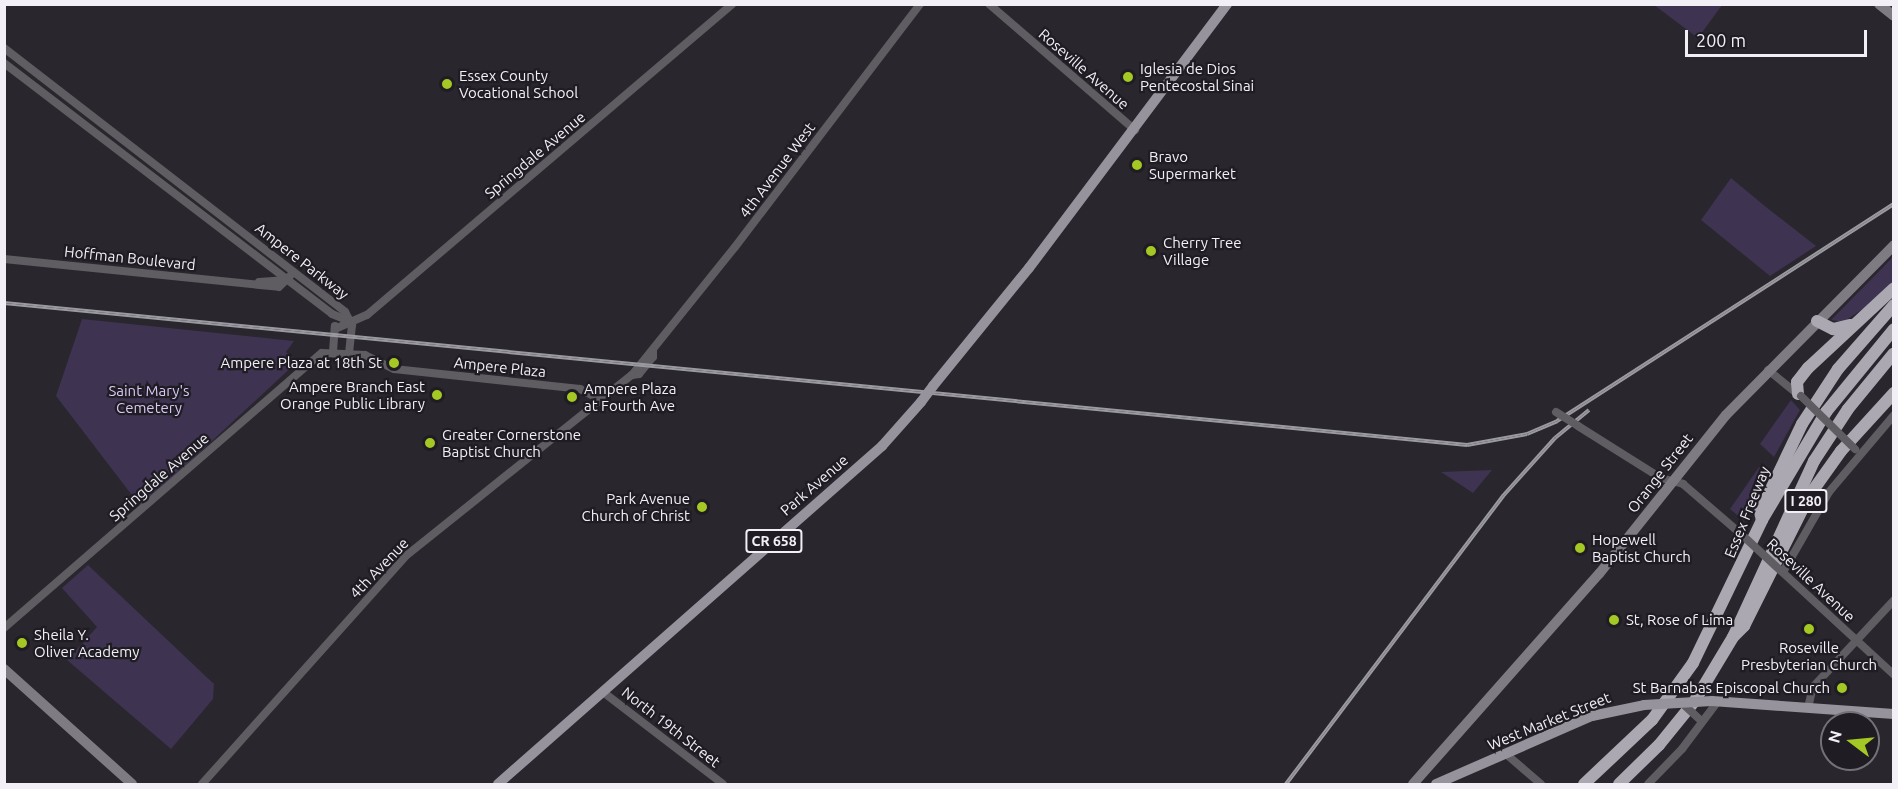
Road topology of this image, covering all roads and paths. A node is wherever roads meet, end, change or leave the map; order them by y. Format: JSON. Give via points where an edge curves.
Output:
{"nodes":[{"id":1,"x":733,"y":4,"type":"edge"},
{"id":2,"x":920,"y":4,"type":"edge"},
{"id":3,"x":988,"y":4,"type":"edge"},
{"id":4,"x":1227,"y":4,"type":"edge"},
{"id":5,"x":1879,"y":4,"type":"edge"},
{"id":6,"x":1893,"y":16,"type":"edge"},
{"id":7,"x":4,"y":48,"type":"edge"},
{"id":8,"x":4,"y":63,"type":"edge"},
{"id":9,"x":1132,"y":128,"type":"junction"},
{"id":10,"x":1893,"y":245,"type":"edge"},
{"id":11,"x":4,"y":259,"type":"edge"},
{"id":12,"x":294,"y":271,"type":"junction"},
{"id":13,"x":287,"y":280,"type":"junction"},
{"id":14,"x":1893,"y":288,"type":"edge"},
{"id":15,"x":1893,"y":305,"type":"edge"},
{"id":16,"x":332,"y":314,"type":"junction"},
{"id":17,"x":351,"y":321,"type":"junction"},
{"id":18,"x":1817,"y":321,"type":"junction"},
{"id":19,"x":1857,"y":321,"type":"junction"},
{"id":20,"x":335,"y":329,"type":"junction"},
{"id":21,"x":1893,"y":329,"type":"edge"},
{"id":22,"x":653,"y":351,"type":"joint"},
{"id":23,"x":333,"y":352,"type":"junction"},
{"id":24,"x":349,"y":353,"type":"junction"},
{"id":25,"x":1893,"y":353,"type":"edge"},
{"id":26,"x":1768,"y":370,"type":"junction"},
{"id":27,"x":1893,"y":393,"type":"edge"},
{"id":28,"x":1800,"y":395,"type":"junction"},
{"id":29,"x":601,"y":400,"type":"junction"},
{"id":30,"x":1556,"y":412,"type":"dead end"},
{"id":31,"x":1893,"y":415,"type":"edge"},
{"id":32,"x":1857,"y":451,"type":"junction"},
{"id":33,"x":1672,"y":482,"type":"junction"},
{"id":34,"x":1762,"y":520,"type":"junction"},
{"id":35,"x":1782,"y":571,"type":"junction"},
{"id":36,"x":1893,"y":600,"type":"edge"},
{"id":37,"x":4,"y":628,"type":"edge"},
{"id":38,"x":1733,"y":637,"type":"junction"},
{"id":39,"x":1856,"y":641,"type":"junction"},
{"id":40,"x":4,"y":669,"type":"edge"},
{"id":41,"x":1893,"y":675,"type":"edge"},
{"id":42,"x":603,"y":692,"type":"junction"},
{"id":43,"x":1715,"y":701,"type":"junction"},
{"id":44,"x":1682,"y":703,"type":"junction"},
{"id":45,"x":1808,"y":708,"type":"junction"},
{"id":46,"x":1893,"y":714,"type":"edge"},
{"id":47,"x":1698,"y":730,"type":"junction"},
{"id":48,"x":1506,"y":754,"type":"junction"},
{"id":49,"x":1655,"y":778,"type":"junction"},
{"id":50,"x":132,"y":784,"type":"edge"},
{"id":51,"x":202,"y":784,"type":"edge"},
{"id":52,"x":498,"y":784,"type":"edge"},
{"id":53,"x":723,"y":784,"type":"edge"},
{"id":54,"x":1413,"y":784,"type":"edge"},
{"id":55,"x":1436,"y":784,"type":"edge"},
{"id":56,"x":1540,"y":784,"type":"edge"},
{"id":57,"x":1584,"y":784,"type":"edge"},
{"id":58,"x":1618,"y":784,"type":"edge"},
{"id":59,"x":1648,"y":784,"type":"edge"},
{"id":60,"x":1663,"y":784,"type":"edge"}],
"edges":[{"from":1,"to":17,"type":"street","name":"Springdale Avenue","via":[[379,305]]},
{"from":2,"to":22,"type":"street","name":"4th Avenue West"},
{"from":3,"to":9,"type":"street","name":"Roseville Avenue"},
{"from":4,"to":9,"type":"main road","name":"Park Avenue","number":"CR 658","via":[[1200,45]]},
{"from":5,"to":6,"type":"main road"},
{"from":7,"to":12,"type":"street","name":"Ampere Parkway"},
{"from":8,"to":13,"type":"street","name":"Ampere Parkway"},
{"from":9,"to":42,"type":"main road","name":"Park Avenue","number":"CR 658","bridge":true,"via":[[886,442]]},
{"from":10,"to":18,"type":"main road","name":"Orange Street"},
{"from":11,"to":13,"type":"street","name":"Hoffman Boulevard","via":[[279,287]]},
{"from":12,"to":13,"type":"street"},
{"from":12,"to":17,"type":"street","name":"Ampere Parkway"},
{"from":13,"to":16,"type":"street","name":"Ampere Parkway"},
{"from":14,"to":19,"type":"highway"},
{"from":15,"to":34,"type":"highway","name":"Essex Freeway","number":"I 280","via":[[1816,399],[1760,512]]},
{"from":16,"to":17,"type":"street","name":"Ampere Parkway"},
{"from":16,"to":20,"type":"street"},
{"from":17,"to":20,"type":"street","name":"Springdale Avenue"},
{"from":17,"to":24,"type":"street"},
{"from":18,"to":19,"type":"highway","via":[[1836,329]]},
{"from":18,"to":26,"type":"main road","name":"Orange Street"},
{"from":19,"to":28,"type":"highway","via":[[1804,372],[1797,382]]},
{"from":20,"to":23,"type":"street"},
{"from":21,"to":34,"type":"highway","via":[[1826,412]]},
{"from":22,"to":29,"type":"street","name":"4th Avenue","via":[[632,375]]},
{"from":23,"to":24,"type":"street","name":"Springdale Avenue"},
{"from":23,"to":37,"type":"street","name":"Springdale Avenue","via":[[316,356]]},
{"from":24,"to":29,"type":"street","name":"Ampere Plaza","via":[[372,357],[394,369],[580,389]]},
{"from":25,"to":38,"type":"highway","via":[[1848,409],[1814,461]]},
{"from":26,"to":28,"type":"street"},
{"from":26,"to":33,"type":"main road","name":"Orange Street"},
{"from":27,"to":38,"type":"highway","number":"I 280","via":[[1814,487],[1744,626]]},
{"from":28,"to":32,"type":"street","bridge":true},
{"from":29,"to":51,"type":"street","name":"4th Avenue","via":[[407,555]]},
{"from":30,"to":33,"type":"street","name":"Roseville Avenue","bridge":true},
{"from":31,"to":32,"type":"street"},
{"from":32,"to":35,"type":"street"},
{"from":33,"to":35,"type":"street","name":"Roseville Avenue","bridge":true,"via":[[1683,484]]},
{"from":33,"to":54,"type":"main road","name":"Orange Street","via":[[1599,573]]},
{"from":34,"to":57,"type":"highway","name":"Essex Freeway","number":"I 280","via":[[1714,625],[1681,681],[1644,728]]},
{"from":35,"to":39,"type":"street","name":"Roseville Avenue"},
{"from":36,"to":39,"type":"street"},
{"from":38,"to":58,"type":"highway","number":"I 280","via":[[1681,720]]},
{"from":39,"to":41,"type":"street","name":"Roseville Avenue"},
{"from":39,"to":45,"type":"street","via":[[1813,687]]},
{"from":40,"to":50,"type":"main road"},
{"from":42,"to":52,"type":"main road","name":"Park Avenue","number":"CR 658"},
{"from":42,"to":53,"type":"street","name":"North 19th Street"},
{"from":43,"to":44,"type":"main road","name":"West Market Street","bridge":true},
{"from":43,"to":45,"type":"main road","name":"West Market Street"},
{"from":43,"to":47,"type":"street"},
{"from":44,"to":47,"type":"street","bridge":true,"via":[[1699,719]]},
{"from":44,"to":48,"type":"main road","name":"West Market Street","bridge":true,"via":[[1644,705],[1599,714]]},
{"from":45,"to":46,"type":"main road","name":"West Market Street"},
{"from":47,"to":49,"type":"street"},
{"from":48,"to":55,"type":"main road","name":"West Market Street"},
{"from":48,"to":56,"type":"street"},
{"from":49,"to":59,"type":"street"},
{"from":49,"to":60,"type":"street"}]}
